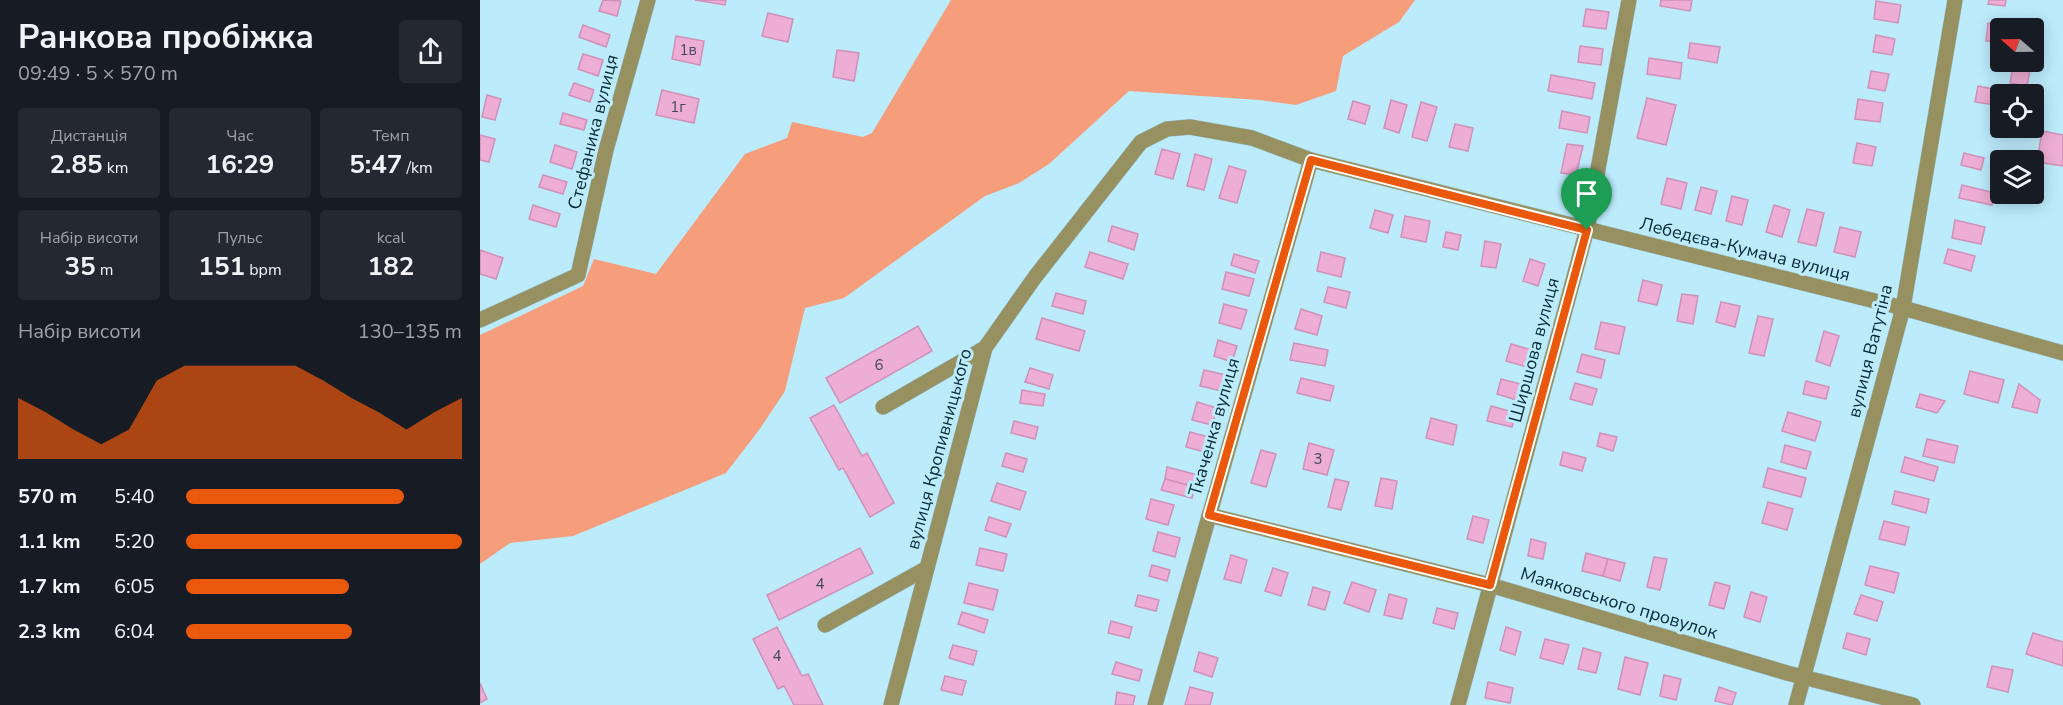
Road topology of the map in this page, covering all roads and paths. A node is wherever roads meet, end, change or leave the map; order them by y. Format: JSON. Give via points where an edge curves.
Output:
{"nodes":[{"id":1,"x":648,"y":0,"type":"edge"},
{"id":2,"x":1629,"y":0,"type":"edge"},
{"id":3,"x":1955,"y":0,"type":"edge"},
{"id":4,"x":1141,"y":142,"type":"joint"},
{"id":5,"x":1311,"y":160,"type":"junction"},
{"id":6,"x":1587,"y":230,"type":"junction"},
{"id":7,"x":1903,"y":308,"type":"junction"},
{"id":8,"x":480,"y":320,"type":"edge"},
{"id":9,"x":985,"y":348,"type":"junction"},
{"id":10,"x":2063,"y":353,"type":"edge"},
{"id":11,"x":883,"y":407,"type":"dead end"},
{"id":12,"x":1209,"y":515,"type":"junction"},
{"id":13,"x":927,"y":568,"type":"junction"},
{"id":14,"x":1490,"y":585,"type":"junction"},
{"id":15,"x":825,"y":625,"type":"dead end"},
{"id":16,"x":1804,"y":677,"type":"junction"},
{"id":17,"x":891,"y":705,"type":"edge"},
{"id":18,"x":1155,"y":705,"type":"edge"},
{"id":19,"x":1458,"y":705,"type":"edge"},
{"id":20,"x":1796,"y":705,"type":"edge"},
{"id":21,"x":1912,"y":705,"type":"edge"}],
"edges":[{"from":1,"to":8,"type":"street","name":"Стефаника вулиця","via":[[606,150],[578,275]]},
{"from":2,"to":6,"type":"street","name":"Ширшова вулиця"},
{"from":3,"to":7,"type":"street","name":"вулиця Ватутіна"},
{"from":4,"to":5,"type":"street","name":"Лебедєва-Кумача вулиця","via":[[1167,129],[1190,127],[1252,138]]},
{"from":4,"to":9,"type":"street","name":"вулиця Кропивницького","via":[[1035,277]]},
{"from":5,"to":6,"type":"street","name":"Лебедєва-Кумача вулиця"},
{"from":5,"to":12,"type":"street","name":"Ткаченка вулиця"},
{"from":6,"to":7,"type":"street","name":"Лебедєва-Кумача вулиця"},
{"from":6,"to":14,"type":"street","name":"Ширшова вулиця"},
{"from":7,"to":10,"type":"street","name":"Лебедєва-Кумача вулиця"},
{"from":7,"to":16,"type":"street","name":"вулиця Ватутіна"},
{"from":9,"to":11,"type":"street"},
{"from":9,"to":13,"type":"street","name":"вулиця Кропивницького"},
{"from":12,"to":14,"type":"street","name":"Маяковського провулок"},
{"from":12,"to":18,"type":"street","name":"Ткаченка вулиця"},
{"from":13,"to":15,"type":"street"},
{"from":13,"to":17,"type":"street","name":"вулиця Кропивницького"},
{"from":14,"to":16,"type":"street","name":"Маяковського провулок"},
{"from":14,"to":19,"type":"street","name":"Ширшова вулиця"},
{"from":16,"to":20,"type":"street","name":"вулиця Ватутіна"},
{"from":16,"to":21,"type":"street","name":"Маяковського провулок"}]}
